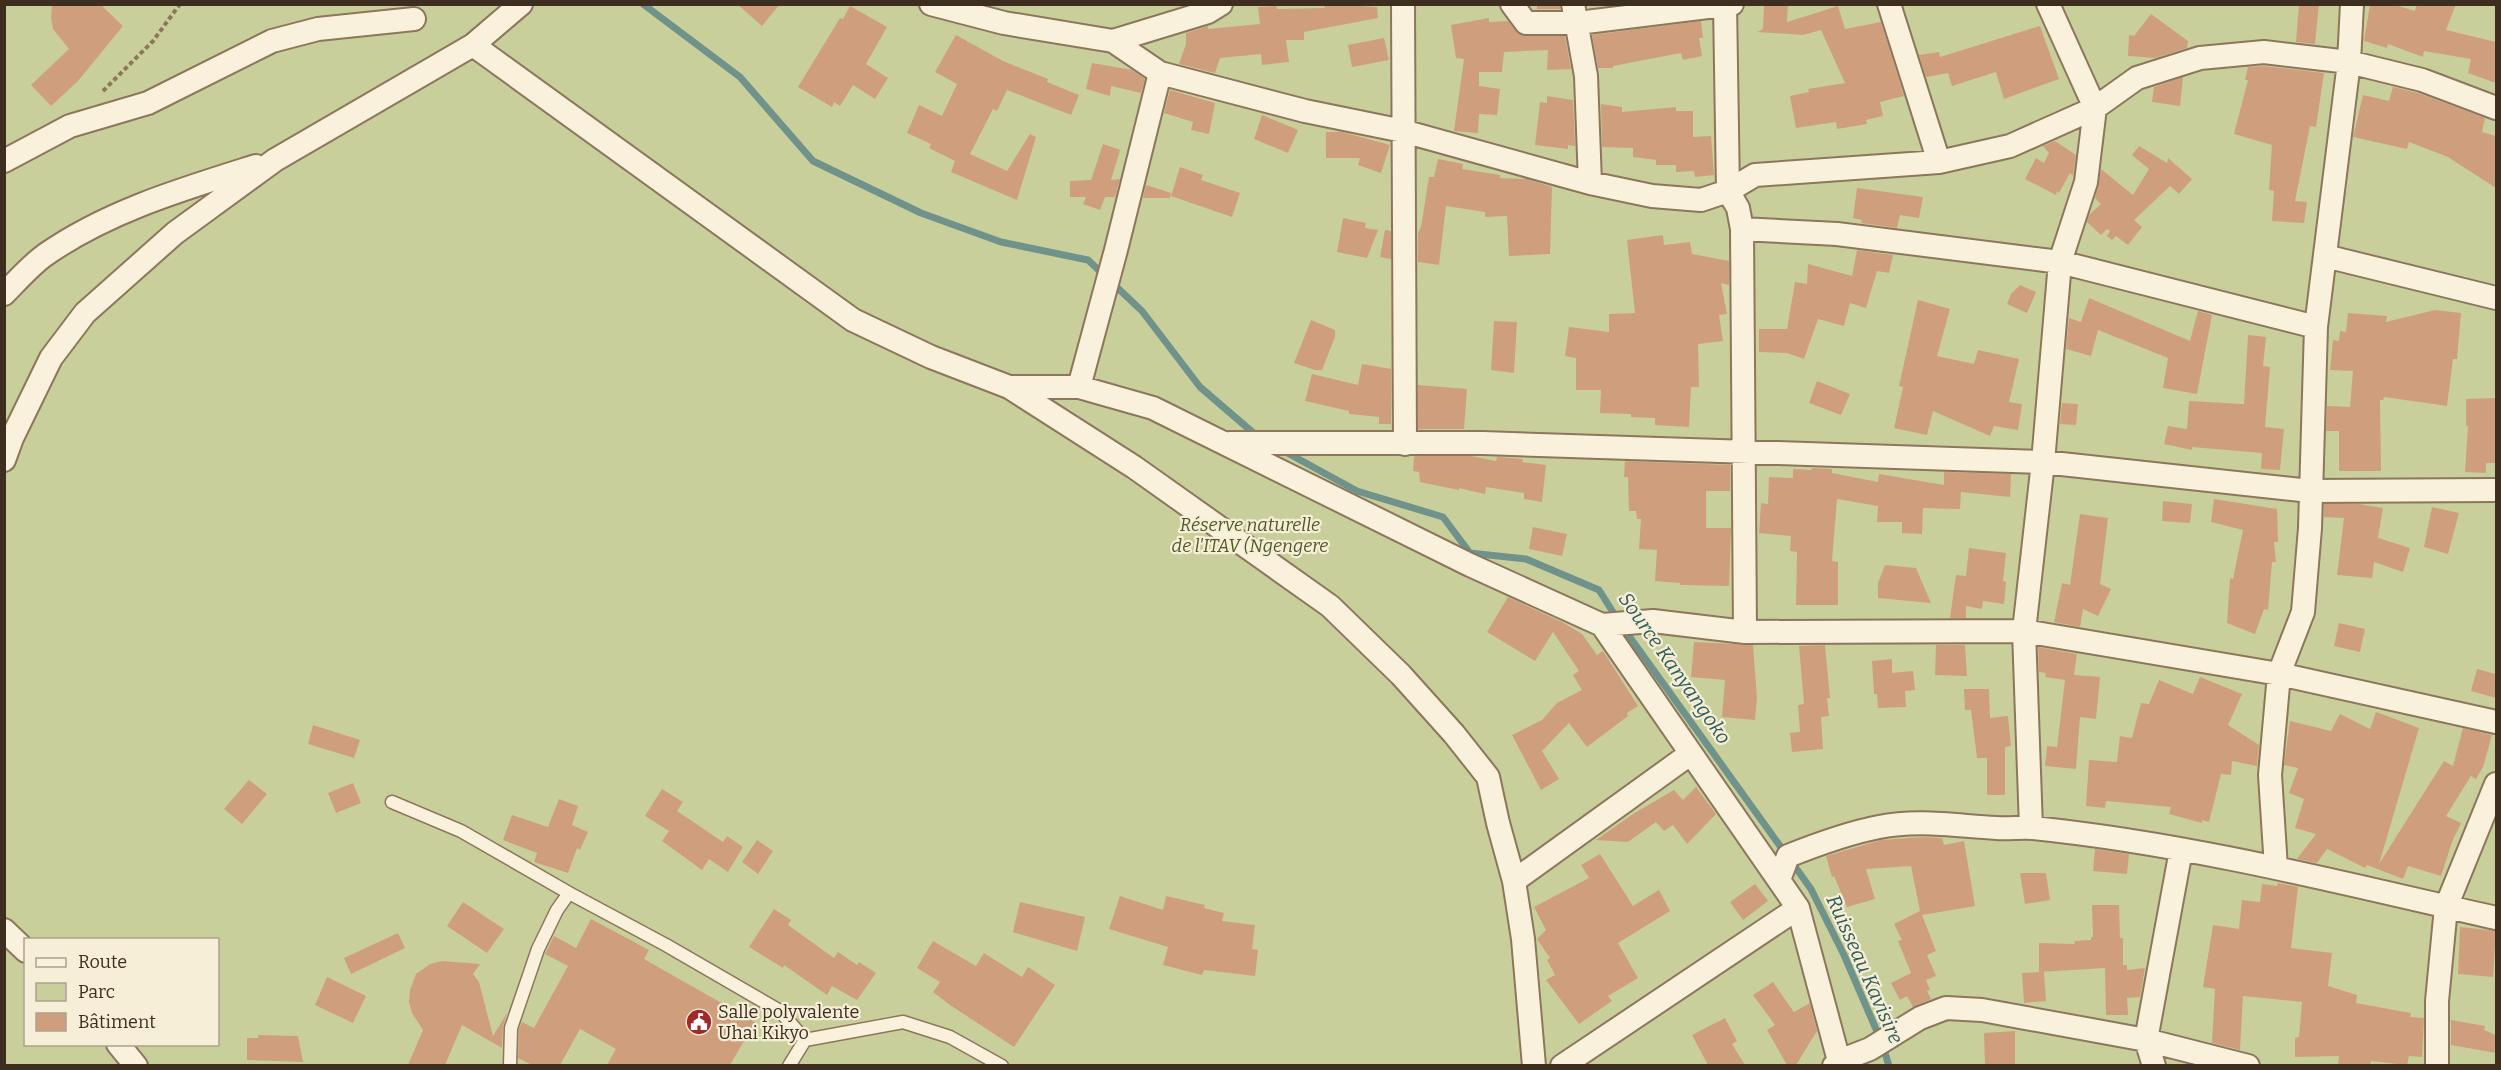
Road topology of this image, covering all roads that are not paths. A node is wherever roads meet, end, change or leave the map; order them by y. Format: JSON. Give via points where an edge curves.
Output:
{"nodes":[{"id":1,"x":521,"y":4,"type":"edge"},
{"id":2,"x":931,"y":4,"type":"edge"},
{"id":3,"x":1221,"y":4,"type":"edge"},
{"id":4,"x":1403,"y":4,"type":"edge"},
{"id":5,"x":1512,"y":4,"type":"edge"},
{"id":6,"x":1889,"y":4,"type":"edge"},
{"id":7,"x":2048,"y":4,"type":"edge"},
{"id":8,"x":2352,"y":4,"type":"edge"},
{"id":9,"x":1727,"y":5,"type":"edge"},
{"id":10,"x":1576,"y":14,"type":"edge"},
{"id":11,"x":414,"y":19,"type":"dead end"},
{"id":12,"x":1113,"y":41,"type":"junction"},
{"id":13,"x":473,"y":45,"type":"junction"},
{"id":14,"x":2349,"y":62,"type":"junction"},
{"id":15,"x":1160,"y":73,"type":"junction"},
{"id":16,"x":2095,"y":108,"type":"junction"},
{"id":17,"x":2496,"y":108,"type":"edge"},
{"id":18,"x":1403,"y":131,"type":"junction"},
{"id":19,"x":275,"y":160,"type":"junction"},
{"id":20,"x":4,"y":161,"type":"edge"},
{"id":21,"x":1939,"y":162,"type":"junction"},
{"id":22,"x":1590,"y":183,"type":"junction"},
{"id":23,"x":1728,"y":191,"type":"junction"},
{"id":24,"x":1742,"y":229,"type":"junction"},
{"id":25,"x":2325,"y":256,"type":"junction"},
{"id":26,"x":2060,"y":262,"type":"junction"},
{"id":27,"x":4,"y":294,"type":"edge"},
{"id":28,"x":2496,"y":298,"type":"edge"},
{"id":29,"x":2316,"y":327,"type":"junction"},
{"id":30,"x":1009,"y":387,"type":"junction"},
{"id":31,"x":1079,"y":387,"type":"junction"},
{"id":32,"x":1226,"y":443,"type":"junction"},
{"id":33,"x":1405,"y":444,"type":"junction"},
{"id":34,"x":1744,"y":452,"type":"junction"},
{"id":35,"x":4,"y":460,"type":"edge"},
{"id":36,"x":2043,"y":462,"type":"junction"},
{"id":37,"x":2496,"y":490,"type":"edge"},
{"id":38,"x":2310,"y":491,"type":"junction"},
{"id":39,"x":1602,"y":625,"type":"junction"},
{"id":40,"x":2024,"y":631,"type":"junction"},
{"id":41,"x":1745,"y":632,"type":"junction"},
{"id":42,"x":2279,"y":674,"type":"junction"},
{"id":43,"x":2496,"y":722,"type":"edge"},
{"id":44,"x":1690,"y":754,"type":"junction"},
{"id":45,"x":2496,"y":784,"type":"edge"},
{"id":46,"x":392,"y":802,"type":"dead end"},
{"id":47,"x":2031,"y":828,"type":"junction"},
{"id":48,"x":2181,"y":850,"type":"junction"},
{"id":49,"x":2276,"y":868,"type":"junction"},
{"id":50,"x":1779,"y":880,"type":"junction"},
{"id":51,"x":1514,"y":881,"type":"junction"},
{"id":52,"x":570,"y":893,"type":"junction"},
{"id":53,"x":2446,"y":907,"type":"junction"},
{"id":54,"x":1798,"y":908,"type":"junction"},
{"id":55,"x":2496,"y":918,"type":"edge"},
{"id":56,"x":4,"y":930,"type":"edge"},
{"id":57,"x":24,"y":949,"type":"edge"},
{"id":58,"x":805,"y":1040,"type":"junction"},
{"id":59,"x":2146,"y":1040,"type":"junction"},
{"id":60,"x":120,"y":1046,"type":"edge"},
{"id":61,"x":1836,"y":1063,"type":"edge"},
{"id":62,"x":136,"y":1065,"type":"edge"},
{"id":63,"x":510,"y":1065,"type":"edge"},
{"id":64,"x":789,"y":1065,"type":"edge"},
{"id":65,"x":1002,"y":1065,"type":"edge"},
{"id":66,"x":1534,"y":1065,"type":"edge"},
{"id":67,"x":1562,"y":1065,"type":"edge"},
{"id":68,"x":2154,"y":1065,"type":"edge"},
{"id":69,"x":2248,"y":1065,"type":"edge"},
{"id":70,"x":2437,"y":1065,"type":"edge"}],
"edges":[{"from":1,"to":13,"type":"street"},
{"from":2,"to":12,"type":"street","via":[[1004,23]]},
{"from":3,"to":12,"type":"street","via":[[1208,12]]},
{"from":4,"to":18,"type":"street"},
{"from":5,"to":10,"type":"street","via":[[1526,23]]},
{"from":6,"to":21,"type":"street"},
{"from":7,"to":16,"type":"street"},
{"from":8,"to":14,"type":"street"},
{"from":9,"to":10,"type":"street"},
{"from":9,"to":23,"type":"street"},
{"from":10,"to":22,"type":"street","via":[[1586,75]]},
{"from":11,"to":20,"type":"street","via":[[318,29],[272,41],[148,103],[70,126]]},
{"from":12,"to":15,"type":"street"},
{"from":13,"to":19,"type":"street"},
{"from":13,"to":30,"type":"street","via":[[854,320],[932,357]]},
{"from":14,"to":16,"type":"street","via":[[2264,52],[2200,58],[2137,78]]},
{"from":14,"to":17,"type":"street","via":[[2422,80]]},
{"from":14,"to":25,"type":"street"},
{"from":15,"to":18,"type":"street","via":[[1305,111]]},
{"from":15,"to":31,"type":"street"},
{"from":16,"to":21,"type":"street","via":[[2010,146]]},
{"from":16,"to":26,"type":"street","via":[[2086,182]]},
{"from":18,"to":22,"type":"street"},
{"from":18,"to":33,"type":"street"},
{"from":19,"to":27,"type":"street","via":[[173,192],[102,220],[43,256]]},
{"from":19,"to":35,"type":"street","via":[[176,233],[85,313],[51,358]]},
{"from":21,"to":23,"type":"street","via":[[1755,175]]},
{"from":22,"to":23,"type":"street","via":[[1652,196],[1701,200]]},
{"from":23,"to":24,"type":"street","via":[[1738,208]]},
{"from":24,"to":26,"type":"street","via":[[1837,234]]},
{"from":24,"to":34,"type":"street"},
{"from":25,"to":28,"type":"street"},
{"from":25,"to":29,"type":"street"},
{"from":26,"to":29,"type":"street"},
{"from":26,"to":36,"type":"street"},
{"from":29,"to":38,"type":"street"},
{"from":30,"to":31,"type":"street"},
{"from":30,"to":51,"type":"street","via":[[1134,467],[1330,606],[1401,675],[1488,777]]},
{"from":31,"to":32,"type":"street","via":[[1154,408]]},
{"from":32,"to":33,"type":"street"},
{"from":32,"to":39,"type":"street","via":[[1470,565]]},
{"from":33,"to":34,"type":"street"},
{"from":34,"to":36,"type":"street"},
{"from":34,"to":41,"type":"street"},
{"from":36,"to":38,"type":"street"},
{"from":36,"to":40,"type":"street"},
{"from":37,"to":38,"type":"street"},
{"from":38,"to":42,"type":"street","via":[[2302,612]]},
{"from":39,"to":41,"type":"street","via":[[1653,621]]},
{"from":39,"to":44,"type":"street"},
{"from":40,"to":41,"type":"street"},
{"from":40,"to":42,"type":"street"},
{"from":40,"to":47,"type":"street"},
{"from":42,"to":43,"type":"street"},
{"from":42,"to":49,"type":"street","via":[[2270,775]]},
{"from":44,"to":50,"type":"street"},
{"from":44,"to":51,"type":"street"},
{"from":45,"to":53,"type":"street"},
{"from":46,"to":52,"type":"lane","via":[[460,831]]},
{"from":47,"to":48,"type":"street"},
{"from":47,"to":50,"type":"street","via":[[1942,822],[1880,826],[1821,842],[1788,856]]},
{"from":48,"to":49,"type":"street"},
{"from":48,"to":59,"type":"street"},
{"from":49,"to":53,"type":"street"},
{"from":50,"to":54,"type":"street"},
{"from":51,"to":66,"type":"street"},
{"from":52,"to":58,"type":"lane","via":[[780,1011]]},
{"from":52,"to":63,"type":"lane","via":[[538,949],[511,1028]]},
{"from":53,"to":55,"type":"street"},
{"from":53,"to":70,"type":"street","via":[[2437,1000]]},
{"from":54,"to":61,"type":"street"},
{"from":54,"to":67,"type":"street"},
{"from":56,"to":57,"type":"street"},
{"from":58,"to":64,"type":"lane"},
{"from":58,"to":65,"type":"lane","via":[[903,1022],[950,1037]]},
{"from":59,"to":61,"type":"street","via":[[1982,1010],[1946,1008]]},
{"from":59,"to":68,"type":"street"},
{"from":59,"to":69,"type":"street"},
{"from":60,"to":62,"type":"street"}]}
